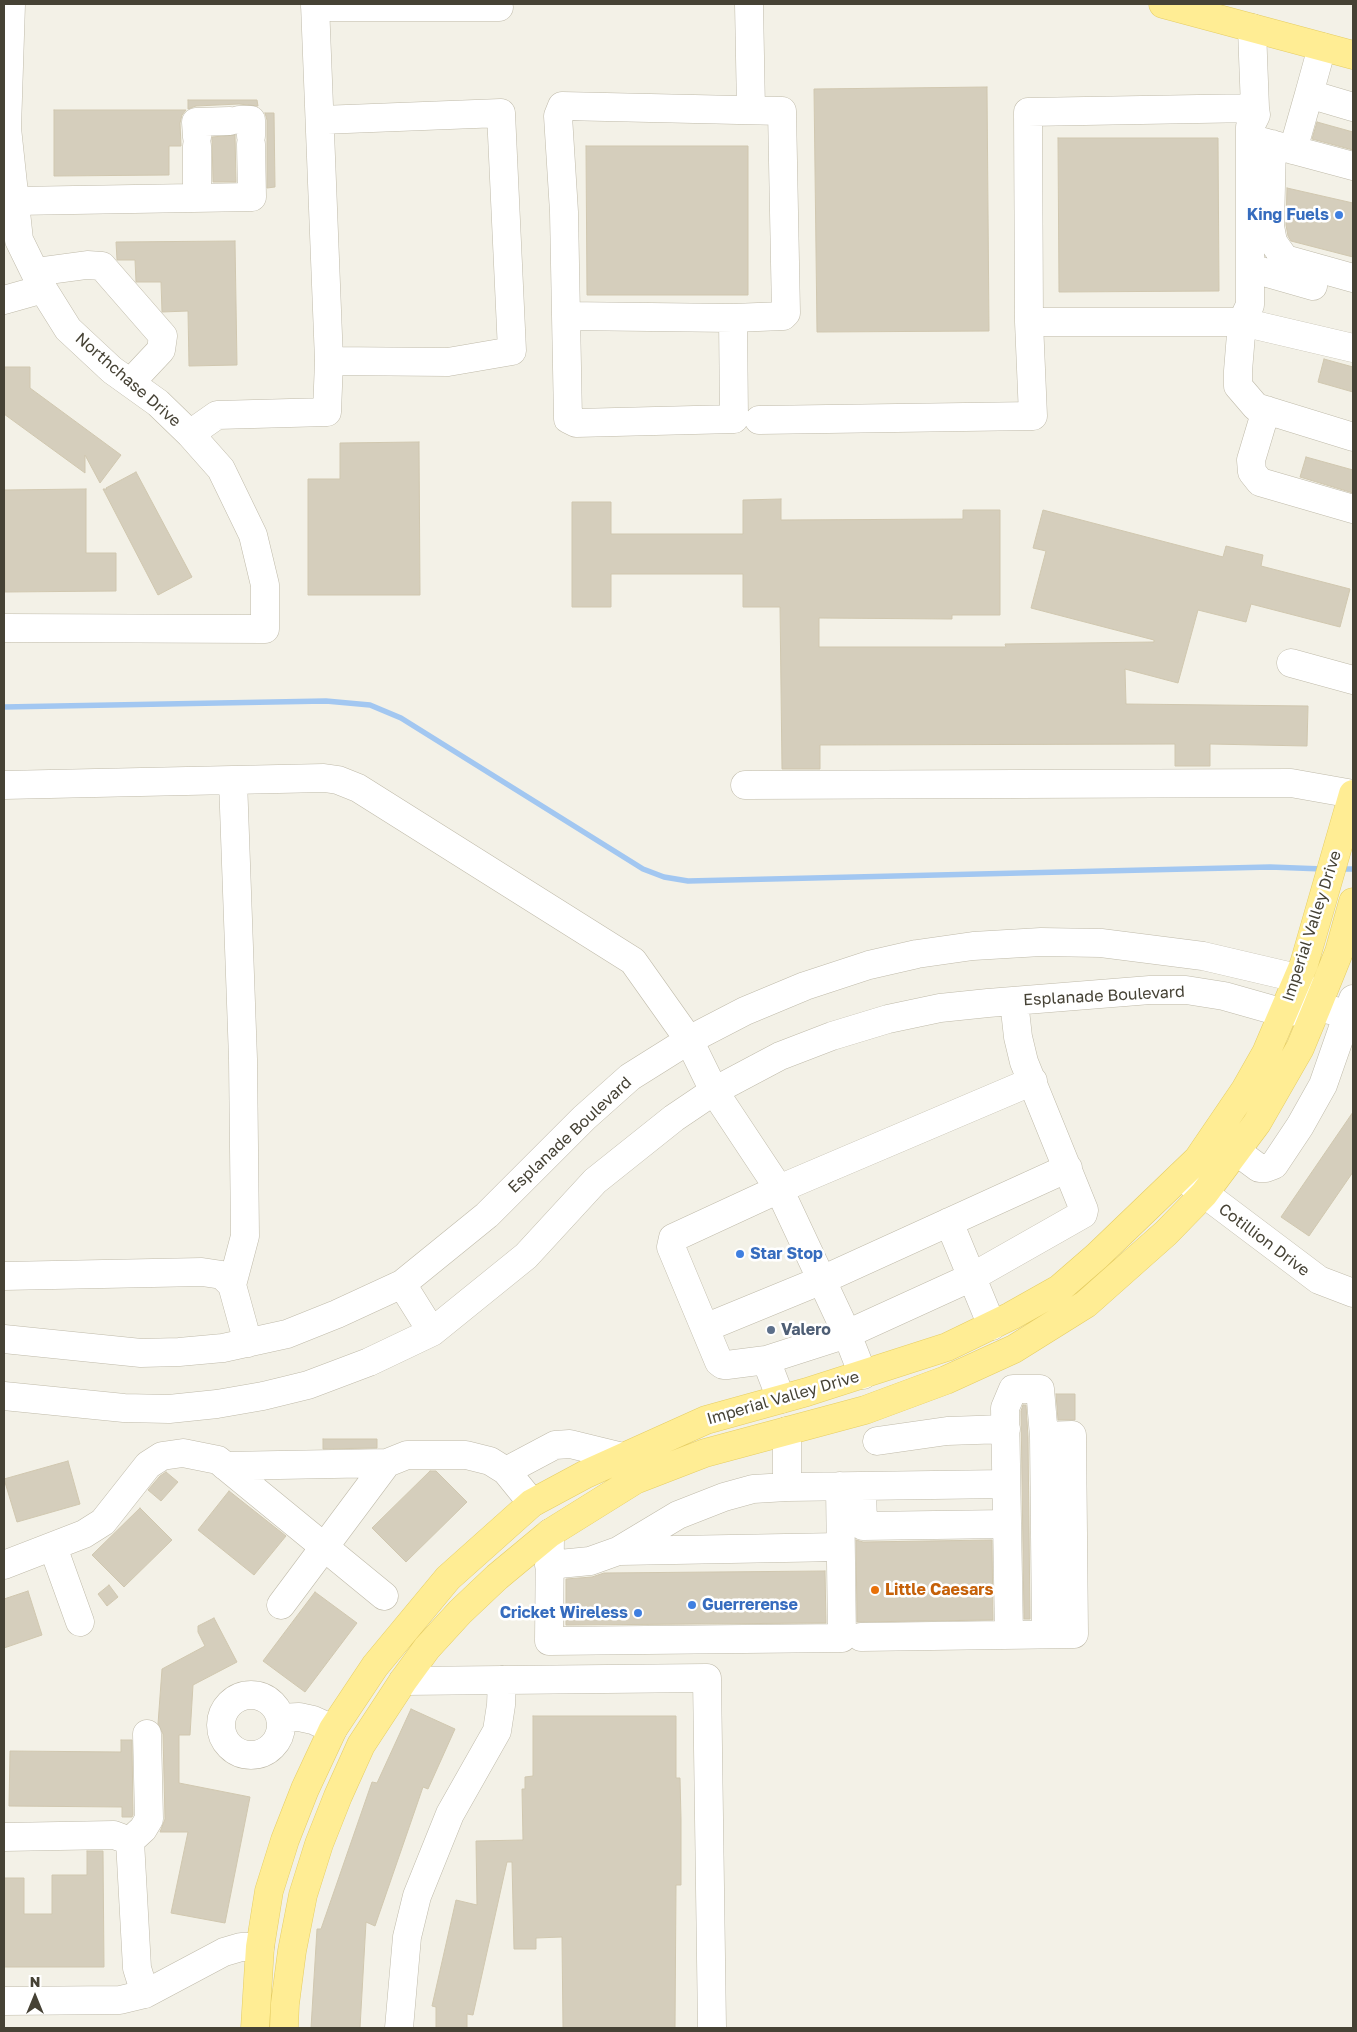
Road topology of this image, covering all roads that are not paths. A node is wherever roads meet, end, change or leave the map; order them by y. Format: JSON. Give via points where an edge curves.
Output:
{"nodes":[{"id":1,"x":11,"y":4,"type":"edge"},
{"id":2,"x":749,"y":4,"type":"edge"},
{"id":3,"x":1163,"y":4,"type":"edge"},
{"id":4,"x":315,"y":5,"type":"edge"},
{"id":5,"x":498,"y":7,"type":"dead end"},
{"id":6,"x":1252,"y":28,"type":"junction"},
{"id":7,"x":1322,"y":47,"type":"junction"},
{"id":8,"x":1353,"y":56,"type":"edge"},
{"id":9,"x":1309,"y":94,"type":"junction"},
{"id":10,"x":1353,"y":107,"type":"edge"},
{"id":11,"x":1255,"y":108,"type":"junction"},
{"id":12,"x":752,"y":110,"type":"junction"},
{"id":13,"x":321,"y":120,"type":"junction"},
{"id":14,"x":5,"y":129,"type":"edge"},
{"id":15,"x":1272,"y":144,"type":"junction"},
{"id":16,"x":1353,"y":166,"type":"edge"},
{"id":17,"x":197,"y":198,"type":"junction"},
{"id":18,"x":15,"y":201,"type":"junction"},
{"id":19,"x":1250,"y":268,"type":"junction"},
{"id":20,"x":1353,"y":278,"type":"edge"},
{"id":21,"x":39,"y":280,"type":"junction"},
{"id":22,"x":1353,"y":297,"type":"edge"},
{"id":23,"x":4,"y":300,"type":"edge"},
{"id":24,"x":566,"y":316,"type":"junction"},
{"id":25,"x":733,"y":318,"type":"junction"},
{"id":26,"x":1029,"y":322,"type":"junction"},
{"id":27,"x":1242,"y":322,"type":"junction"},
{"id":28,"x":1353,"y":348,"type":"edge"},
{"id":29,"x":329,"y":361,"type":"junction"},
{"id":30,"x":130,"y":383,"type":"junction"},
{"id":31,"x":1266,"y":410,"type":"junction"},
{"id":32,"x":759,"y":420,"type":"dead end"},
{"id":33,"x":190,"y":434,"type":"junction"},
{"id":34,"x":1353,"y":437,"type":"edge"},
{"id":35,"x":1353,"y":508,"type":"edge"},
{"id":36,"x":4,"y":628,"type":"edge"},
{"id":37,"x":1291,"y":663,"type":"dead end"},
{"id":38,"x":1353,"y":680,"type":"edge"},
{"id":39,"x":233,"y":780,"type":"junction"},
{"id":40,"x":4,"y":784,"type":"edge"},
{"id":41,"x":746,"y":785,"type":"dead end"},
{"id":42,"x":1353,"y":794,"type":"edge"},
{"id":43,"x":1351,"y":909,"type":"edge"},
{"id":44,"x":1346,"y":951,"type":"edge"},
{"id":45,"x":1297,"y":978,"type":"junction"},
{"id":46,"x":1014,"y":1001,"type":"junction"},
{"id":47,"x":1318,"y":1007,"type":"junction"},
{"id":48,"x":1351,"y":1007,"type":"edge"},
{"id":49,"x":1284,"y":1013,"type":"junction"},
{"id":50,"x":689,"y":1040,"type":"junction"},
{"id":51,"x":1032,"y":1081,"type":"junction"},
{"id":52,"x":714,"y":1091,"type":"junction"},
{"id":53,"x":1236,"y":1151,"type":"junction"},
{"id":54,"x":1068,"y":1168,"type":"junction"},
{"id":55,"x":1181,"y":1176,"type":"junction"},
{"id":56,"x":779,"y":1189,"type":"junction"},
{"id":57,"x":1204,"y":1194,"type":"junction"},
{"id":58,"x":949,"y":1222,"type":"junction"},
{"id":59,"x":4,"y":1276,"type":"edge"},
{"id":60,"x":972,"y":1277,"type":"junction"},
{"id":61,"x":822,"y":1280,"type":"junction"},
{"id":62,"x":1067,"y":1281,"type":"junction"},
{"id":63,"x":402,"y":1284,"type":"junction"},
{"id":64,"x":232,"y":1285,"type":"junction"},
{"id":65,"x":1353,"y":1293,"type":"edge"},
{"id":66,"x":1086,"y":1304,"type":"junction"},
{"id":67,"x":992,"y":1326,"type":"junction"},
{"id":68,"x":705,"y":1328,"type":"junction"},
{"id":69,"x":432,"y":1332,"type":"junction"},
{"id":70,"x":847,"y":1334,"type":"junction"},
{"id":71,"x":4,"y":1339,"type":"edge"},
{"id":72,"x":248,"y":1342,"type":"junction"},
{"id":73,"x":997,"y":1357,"type":"junction"},
{"id":74,"x":766,"y":1360,"type":"junction"},
{"id":75,"x":863,"y":1375,"type":"junction"},
{"id":76,"x":1013,"y":1389,"type":"junction"},
{"id":77,"x":4,"y":1396,"type":"edge"},
{"id":78,"x":781,"y":1399,"type":"junction"},
{"id":79,"x":865,"y":1410,"type":"junction"},
{"id":80,"x":1006,"y":1429,"type":"junction"},
{"id":81,"x":787,"y":1430,"type":"junction"},
{"id":82,"x":877,"y":1441,"type":"junction"},
{"id":83,"x":624,"y":1457,"type":"junction"},
{"id":84,"x":387,"y":1463,"type":"junction"},
{"id":85,"x":225,"y":1466,"type":"junction"},
{"id":86,"x":506,"y":1472,"type":"junction"},
{"id":87,"x":1006,"y":1484,"type":"junction"},
{"id":88,"x":787,"y":1486,"type":"junction"},
{"id":89,"x":860,"y":1486,"type":"junction"},
{"id":90,"x":532,"y":1503,"type":"junction"},
{"id":91,"x":1007,"y":1524,"type":"junction"},
{"id":92,"x":550,"y":1533,"type":"junction"},
{"id":93,"x":53,"y":1546,"type":"junction"},
{"id":94,"x":325,"y":1547,"type":"junction"},
{"id":95,"x":840,"y":1547,"type":"junction"},
{"id":96,"x":618,"y":1551,"type":"junction"},
{"id":97,"x":4,"y":1565,"type":"edge"},
{"id":98,"x":550,"y":1565,"type":"junction"},
{"id":99,"x":384,"y":1596,"type":"dead end"},
{"id":100,"x":281,"y":1605,"type":"dead end"},
{"id":101,"x":80,"y":1622,"type":"dead end"},
{"id":102,"x":1009,"y":1635,"type":"junction"},
{"id":103,"x":861,"y":1637,"type":"dead end"},
{"id":104,"x":502,"y":1680,"type":"junction"},
{"id":105,"x":403,"y":1681,"type":"junction"},
{"id":106,"x":280,"y":1718,"type":"dead end"},
{"id":107,"x":333,"y":1729,"type":"junction"},
{"id":108,"x":147,"y":1734,"type":"dead end"},
{"id":109,"x":361,"y":1745,"type":"junction"},
{"id":110,"x":4,"y":1837,"type":"edge"},
{"id":111,"x":130,"y":1840,"type":"junction"},
{"id":112,"x":260,"y":1947,"type":"junction"},
{"id":113,"x":292,"y":1950,"type":"junction"},
{"id":114,"x":145,"y":1994,"type":"junction"},
{"id":115,"x":4,"y":2001,"type":"edge"},
{"id":116,"x":255,"y":2028,"type":"edge"},
{"id":117,"x":284,"y":2028,"type":"edge"},
{"id":118,"x":399,"y":2028,"type":"edge"},
{"id":119,"x":712,"y":2028,"type":"edge"}],
"edges":[{"from":1,"to":14,"type":"street","name":"Northchase Drive"},
{"from":2,"to":12,"type":"street"},
{"from":3,"to":6,"type":"main road"},
{"from":4,"to":5,"type":"street"},
{"from":4,"to":13,"type":"street"},
{"from":6,"to":7,"type":"main road"},
{"from":6,"to":11,"type":"street"},
{"from":7,"to":8,"type":"main road"},
{"from":7,"to":9,"type":"street"},
{"from":9,"to":10,"type":"street"},
{"from":9,"to":15,"type":"street"},
{"from":11,"to":15,"type":"street","via":[[1256,115],[1250,127]]},
{"from":11,"to":26,"type":"street","via":[[1028,112]]},
{"from":12,"to":24,"type":"street","via":[[562,106],[558,116]]},
{"from":12,"to":25,"type":"street","via":[[782,111],[786,314]]},
{"from":13,"to":29,"type":"street"},
{"from":13,"to":29,"type":"street","via":[[501,113],[512,351],[448,362]]},
{"from":14,"to":18,"type":"street","name":"Northchase Drive"},
{"from":15,"to":16,"type":"street"},
{"from":15,"to":19,"type":"street"},
{"from":15,"to":20,"type":"street","via":[[1270,226],[1273,242],[1286,259]]},
{"from":17,"to":17,"type":"street","via":[[252,197],[243,130],[196,122]]},
{"from":17,"to":18,"type":"street"},
{"from":18,"to":21,"type":"street","name":"Northchase Drive","via":[[19,240]]},
{"from":19,"to":22,"type":"street"},
{"from":19,"to":27,"type":"street","via":[[1250,305]]},
{"from":21,"to":23,"type":"street"},
{"from":21,"to":30,"type":"street","name":"Northchase Drive","via":[[68,329]]},
{"from":21,"to":30,"type":"street","via":[[87,265],[102,266],[163,336],[161,350]]},
{"from":24,"to":25,"type":"street"},
{"from":24,"to":25,"type":"street","via":[[568,419],[576,423],[734,419]]},
{"from":26,"to":27,"type":"street"},
{"from":26,"to":32,"type":"street","via":[[1032,416]]},
{"from":27,"to":28,"type":"street"},
{"from":27,"to":31,"type":"street","via":[[1238,386],[1256,407]]},
{"from":29,"to":33,"type":"street","via":[[327,412],[217,415]]},
{"from":30,"to":33,"type":"street","name":"Northchase Drive","via":[[158,403]]},
{"from":31,"to":34,"type":"street"},
{"from":31,"to":35,"type":"street","via":[[1251,460],[1252,472],[1260,482]]},
{"from":33,"to":36,"type":"street","name":"Northchase Drive","via":[[222,469],[254,535],[265,585],[265,629]]},
{"from":37,"to":38,"type":"street"},
{"from":39,"to":40,"type":"street"},
{"from":39,"to":50,"type":"street","via":[[324,778],[358,788],[633,962]]},
{"from":39,"to":64,"type":"street","via":[[243,1059],[244,1236]]},
{"from":41,"to":42,"type":"street","via":[[1291,783]]},
{"from":42,"to":45,"type":"main road","name":"Imperial Valley Drive","via":[[1322,905]]},
{"from":43,"to":44,"type":"main road","name":"Imperial Valley Drive"},
{"from":44,"to":47,"type":"main road","name":"Imperial Valley Drive"},
{"from":45,"to":47,"type":"street"},
{"from":45,"to":49,"type":"main road","name":"Imperial Valley Drive"},
{"from":45,"to":50,"type":"street","name":"Esplanade Boulevard","via":[[1203,956],[1101,943],[974,946],[869,965],[805,986],[745,1011]]},
{"from":46,"to":49,"type":"street","name":"Esplanade Boulevard","via":[[1186,990],[1224,996]]},
{"from":46,"to":51,"type":"street","via":[[1022,1054]]},
{"from":46,"to":52,"type":"street","name":"Esplanade Boulevard","via":[[940,1008],[888,1019],[780,1056]]},
{"from":47,"to":48,"type":"street"},
{"from":47,"to":49,"type":"street","name":"Esplanade Boulevard"},
{"from":47,"to":53,"type":"main road","name":"Imperial Valley Drive","via":[[1282,1082]]},
{"from":48,"to":53,"type":"street","via":[[1324,1085],[1274,1165],[1259,1168]]},
{"from":49,"to":55,"type":"main road","name":"Imperial Valley Drive","via":[[1245,1090],[1198,1159]]},
{"from":50,"to":52,"type":"street"},
{"from":50,"to":63,"type":"street","name":"Esplanade Boulevard","via":[[630,1078],[584,1118],[487,1215]]},
{"from":51,"to":54,"type":"street"},
{"from":51,"to":56,"type":"street"},
{"from":52,"to":56,"type":"street"},
{"from":52,"to":69,"type":"street","name":"Esplanade Boulevard","via":[[674,1118],[595,1181],[526,1256]]},
{"from":53,"to":57,"type":"main road","name":"Imperial Valley Drive"},
{"from":54,"to":58,"type":"street"},
{"from":54,"to":60,"type":"street","via":[[1083,1214]]},
{"from":55,"to":57,"type":"street","name":"Cotillion Drive"},
{"from":55,"to":62,"type":"main road","name":"Imperial Valley Drive"},
{"from":56,"to":61,"type":"street"},
{"from":56,"to":68,"type":"street","via":[[673,1238],[672,1247]]},
{"from":57,"to":65,"type":"street","name":"Cotillion Drive","via":[[1319,1280]]},
{"from":57,"to":66,"type":"main road","name":"Imperial Valley Drive"},
{"from":58,"to":60,"type":"street"},
{"from":58,"to":61,"type":"street"},
{"from":59,"to":64,"type":"street","via":[[202,1272],[222,1275]]},
{"from":60,"to":67,"type":"street"},
{"from":60,"to":70,"type":"street"},
{"from":61,"to":68,"type":"street"},
{"from":61,"to":70,"type":"street"},
{"from":62,"to":66,"type":"main road"},
{"from":62,"to":67,"type":"main road","name":"Imperial Valley Drive","via":[[1059,1289]]},
{"from":63,"to":69,"type":"street"},
{"from":63,"to":72,"type":"street","name":"Esplanade Boulevard","via":[[287,1334]]},
{"from":64,"to":72,"type":"street"},
{"from":66,"to":73,"type":"main road","name":"Imperial Valley Drive"},
{"from":67,"to":75,"type":"main road","name":"Imperial Valley Drive","via":[[947,1347]]},
{"from":68,"to":74,"type":"street","via":[[723,1365]]},
{"from":69,"to":77,"type":"street","name":"Esplanade Boulevard","via":[[369,1362],[308,1385],[217,1404],[124,1408]]},
{"from":70,"to":74,"type":"street"},
{"from":70,"to":75,"type":"street"},
{"from":71,"to":72,"type":"street","name":"Esplanade Boulevard","via":[[141,1353],[223,1348]]},
{"from":73,"to":76,"type":"street"},
{"from":73,"to":79,"type":"main road","name":"Imperial Valley Drive"},
{"from":74,"to":78,"type":"street"},
{"from":75,"to":78,"type":"main road","name":"Imperial Valley Drive"},
{"from":76,"to":80,"type":"street","via":[[1006,1408]]},
{"from":76,"to":102,"type":"street","via":[[1040,1389],[1044,1436],[1072,1435],[1074,1634]]},
{"from":78,"to":81,"type":"main road"},
{"from":78,"to":83,"type":"main road","name":"Imperial Valley Drive","via":[[706,1420]]},
{"from":79,"to":81,"type":"main road","name":"Imperial Valley Drive"},
{"from":79,"to":82,"type":"street"},
{"from":80,"to":82,"type":"street","via":[[947,1431]]},
{"from":80,"to":87,"type":"street"},
{"from":81,"to":88,"type":"street"},
{"from":81,"to":92,"type":"main road","name":"Imperial Valley Drive","via":[[705,1453],[635,1480]]},
{"from":82,"to":89,"type":"street"},
{"from":83,"to":86,"type":"street","via":[[570,1444],[555,1445]]},
{"from":83,"to":90,"type":"main road","name":"Imperial Valley Drive"},
{"from":84,"to":85,"type":"street"},
{"from":84,"to":86,"type":"street","via":[[408,1455],[466,1455],[490,1461]]},
{"from":84,"to":94,"type":"street"},
{"from":85,"to":93,"type":"street","via":[[218,1460],[183,1452],[162,1456],[148,1466],[103,1522],[84,1534]]},
{"from":85,"to":94,"type":"street"},
{"from":86,"to":90,"type":"street"},
{"from":87,"to":89,"type":"street"},
{"from":87,"to":91,"type":"street"},
{"from":88,"to":89,"type":"street"},
{"from":88,"to":96,"type":"street","via":[[753,1489],[724,1497],[678,1515]]},
{"from":89,"to":91,"type":"street","via":[[863,1526]]},
{"from":89,"to":95,"type":"street"},
{"from":90,"to":92,"type":"main road"},
{"from":90,"to":107,"type":"main road","name":"Imperial Valley Drive","via":[[448,1578],[375,1666]]},
{"from":91,"to":102,"type":"street"},
{"from":92,"to":98,"type":"street"},
{"from":92,"to":105,"type":"main road","name":"Imperial Valley Drive","via":[[460,1612],[427,1648]]},
{"from":93,"to":97,"type":"street"},
{"from":93,"to":101,"type":"street"},
{"from":94,"to":99,"type":"street"},
{"from":94,"to":100,"type":"street"},
{"from":95,"to":96,"type":"street"},
{"from":95,"to":98,"type":"street","via":[[842,1638],[549,1641]]},
{"from":96,"to":98,"type":"street","via":[[590,1561]]},
{"from":102,"to":103,"type":"street"},
{"from":104,"to":105,"type":"street"},
{"from":104,"to":118,"type":"street","via":[[497,1731],[450,1814],[417,1896],[407,1937]]},
{"from":104,"to":119,"type":"street","via":[[707,1678]]},
{"from":105,"to":109,"type":"main road","name":"Imperial Valley Drive"},
{"from":106,"to":107,"type":"street","via":[[299,1717]]},
{"from":107,"to":109,"type":"main road"},
{"from":107,"to":112,"type":"main road","name":"Imperial Valley Drive","via":[[285,1840],[269,1891]]},
{"from":108,"to":111,"type":"street","via":[[149,1818],[143,1829]]},
{"from":109,"to":113,"type":"main road","name":"Imperial Valley Drive","via":[[319,1844],[303,1895]]},
{"from":110,"to":111,"type":"street","via":[[114,1835]]},
{"from":111,"to":114,"type":"street","via":[[137,1968]]},
{"from":112,"to":113,"type":"main road"},
{"from":112,"to":114,"type":"street","via":[[241,1947],[224,1952]]},
{"from":112,"to":116,"type":"main road","name":"Imperial Valley Drive"},
{"from":113,"to":117,"type":"main road","name":"Imperial Valley Drive"},
{"from":114,"to":115,"type":"street","via":[[120,2000]]}]}
